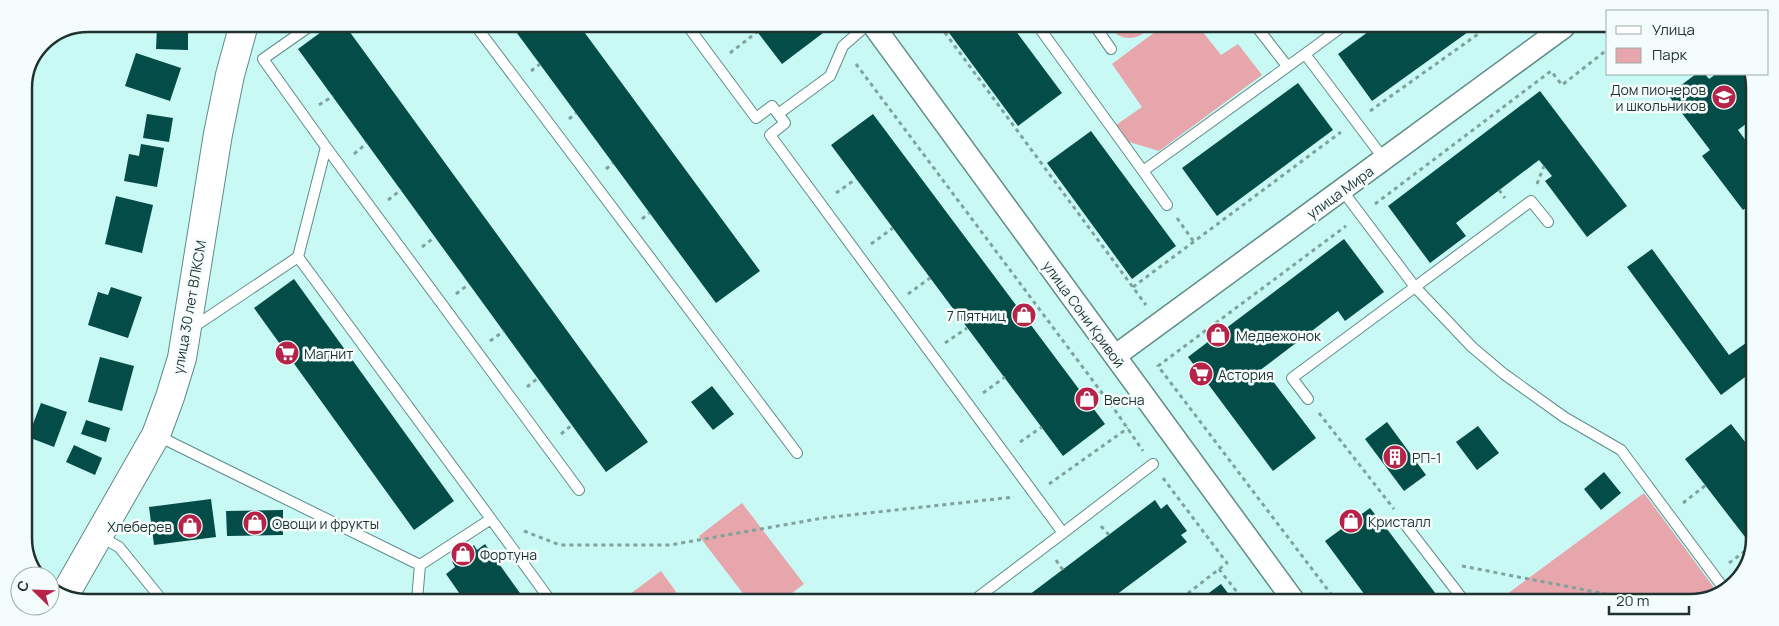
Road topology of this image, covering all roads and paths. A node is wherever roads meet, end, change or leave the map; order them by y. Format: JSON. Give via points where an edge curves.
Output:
{"nodes":[{"id":1,"x":242,"y":32,"type":"edge"},
{"id":2,"x":302,"y":32,"type":"edge"},
{"id":3,"x":481,"y":32,"type":"edge"},
{"id":4,"x":692,"y":32,"type":"edge"},
{"id":5,"x":757,"y":32,"type":"dead end"},
{"id":6,"x":832,"y":32,"type":"edge"},
{"id":7,"x":859,"y":32,"type":"edge"},
{"id":8,"x":878,"y":32,"type":"edge"},
{"id":9,"x":944,"y":32,"type":"edge"},
{"id":10,"x":1042,"y":32,"type":"edge"},
{"id":11,"x":1099,"y":32,"type":"edge"},
{"id":12,"x":1261,"y":32,"type":"edge"},
{"id":13,"x":1335,"y":32,"type":"edge"},
{"id":14,"x":1481,"y":32,"type":"edge"},
{"id":15,"x":1552,"y":32,"type":"edge"},
{"id":16,"x":843,"y":46,"type":"junction"},
{"id":17,"x":1112,"y":49,"type":"dead end"},
{"id":18,"x":1606,"y":51,"type":"edge"},
{"id":19,"x":1305,"y":54,"type":"junction"},
{"id":20,"x":716,"y":64,"type":"junction"},
{"id":21,"x":1287,"y":66,"type":"junction"},
{"id":22,"x":778,"y":114,"type":"junction"},
{"id":23,"x":1356,"y":122,"type":"junction"},
{"id":24,"x":326,"y":147,"type":"junction"},
{"id":25,"x":1384,"y":159,"type":"junction"},
{"id":26,"x":1143,"y":171,"type":"junction"},
{"id":27,"x":856,"y":178,"type":"dead end"},
{"id":28,"x":1342,"y":190,"type":"junction"},
{"id":29,"x":821,"y":204,"type":"junction"},
{"id":30,"x":1167,"y":205,"type":"joint"},
{"id":31,"x":1361,"y":215,"type":"junction"},
{"id":32,"x":1548,"y":222,"type":"dead end"},
{"id":33,"x":893,"y":228,"type":"dead end"},
{"id":34,"x":1194,"y":242,"type":"junction"},
{"id":35,"x":858,"y":254,"type":"junction"},
{"id":36,"x":298,"y":257,"type":"junction"},
{"id":37,"x":930,"y":278,"type":"dead end"},
{"id":38,"x":1133,"y":287,"type":"junction"},
{"id":39,"x":1416,"y":287,"type":"junction"},
{"id":40,"x":895,"y":303,"type":"junction"},
{"id":41,"x":1036,"y":305,"type":"junction"},
{"id":42,"x":1024,"y":315,"type":"dead end"},
{"id":43,"x":1159,"y":323,"type":"junction"},
{"id":44,"x":967,"y":328,"type":"dead end"},
{"id":45,"x":186,"y":332,"type":"junction"},
{"id":46,"x":931,"y":353,"type":"junction"},
{"id":47,"x":1114,"y":356,"type":"junction"},
{"id":48,"x":1005,"y":378,"type":"dead end"},
{"id":49,"x":1308,"y":399,"type":"joint"},
{"id":50,"x":968,"y":403,"type":"junction"},
{"id":51,"x":1042,"y":427,"type":"dead end"},
{"id":52,"x":1128,"y":428,"type":"junction"},
{"id":53,"x":156,"y":435,"type":"junction"},
{"id":54,"x":1004,"y":452,"type":"junction"},
{"id":55,"x":797,"y":453,"type":"dead end"},
{"id":56,"x":1153,"y":464,"type":"junction"},
{"id":57,"x":1706,"y":485,"type":"dead end"},
{"id":58,"x":579,"y":490,"type":"dead end"},
{"id":59,"x":1035,"y":495,"type":"junction"},
{"id":60,"x":1669,"y":514,"type":"junction"},
{"id":61,"x":491,"y":519,"type":"junction"},
{"id":62,"x":1404,"y":523,"type":"joint"},
{"id":63,"x":1063,"y":533,"type":"junction"},
{"id":64,"x":99,"y":536,"type":"junction"},
{"id":65,"x":1744,"y":552,"type":"edge"},
{"id":66,"x":1434,"y":561,"type":"junction"},
{"id":67,"x":420,"y":565,"type":"junction"},
{"id":68,"x":1220,"y":569,"type":"junction"},
{"id":69,"x":1714,"y":575,"type":"junction"},
{"id":70,"x":1721,"y":585,"type":"edge"},
{"id":71,"x":68,"y":590,"type":"edge"},
{"id":72,"x":157,"y":594,"type":"edge"},
{"id":73,"x":417,"y":594,"type":"edge"},
{"id":74,"x":546,"y":594,"type":"edge"},
{"id":75,"x":982,"y":594,"type":"edge"},
{"id":76,"x":1187,"y":594,"type":"edge"},
{"id":77,"x":1239,"y":594,"type":"edge"},
{"id":78,"x":1289,"y":594,"type":"edge"},
{"id":79,"x":1331,"y":594,"type":"edge"},
{"id":80,"x":1459,"y":594,"type":"edge"},
{"id":81,"x":1605,"y":594,"type":"edge"}],
"edges":[{"from":1,"to":45,"type":"main road","name":"улица 30 лет ВЛКСМ","via":[[218,134]]},
{"from":2,"to":24,"type":"lane","via":[[263,59]]},
{"from":3,"to":55,"type":"lane"},
{"from":4,"to":20,"type":"lane"},
{"from":5,"to":20,"type":"path"},
{"from":6,"to":16,"type":"path"},
{"from":7,"to":16,"type":"lane"},
{"from":8,"to":47,"type":"street","name":"улица Сони Кривой"},
{"from":9,"to":38,"type":"path"},
{"from":10,"to":26,"type":"lane"},
{"from":11,"to":17,"type":"lane"},
{"from":12,"to":21,"type":"lane"},
{"from":13,"to":19,"type":"lane"},
{"from":14,"to":23,"type":"path"},
{"from":15,"to":25,"type":"street","name":"улица Мира"},
{"from":16,"to":22,"type":"lane","via":[[830,76]]},
{"from":16,"to":41,"type":"path"},
{"from":18,"to":31,"type":"path","via":[[1562,85],[1551,71]]},
{"from":19,"to":21,"type":"lane"},
{"from":19,"to":23,"type":"lane"},
{"from":20,"to":22,"type":"lane","via":[[756,118],[772,106]]},
{"from":21,"to":26,"type":"lane"},
{"from":22,"to":29,"type":"lane","via":[[785,123],[770,135]]},
{"from":23,"to":25,"type":"lane"},
{"from":23,"to":34,"type":"path"},
{"from":24,"to":36,"type":"lane"},
{"from":24,"to":58,"type":"lane"},
{"from":25,"to":28,"type":"street","name":"улица Мира"},
{"from":26,"to":30,"type":"lane"},
{"from":27,"to":29,"type":"path"},
{"from":28,"to":31,"type":"lane"},
{"from":28,"to":43,"type":"street","name":"улица Мира"},
{"from":29,"to":35,"type":"lane"},
{"from":30,"to":34,"type":"path"},
{"from":31,"to":39,"type":"lane"},
{"from":31,"to":79,"type":"path","via":[[1158,366]]},
{"from":32,"to":39,"type":"lane","via":[[1531,201]]},
{"from":33,"to":35,"type":"path"},
{"from":34,"to":38,"type":"path"},
{"from":35,"to":40,"type":"lane"},
{"from":36,"to":45,"type":"lane"},
{"from":36,"to":61,"type":"lane"},
{"from":37,"to":40,"type":"path"},
{"from":38,"to":43,"type":"path"},
{"from":39,"to":49,"type":"lane","via":[[1292,378]]},
{"from":39,"to":60,"type":"lane","via":[[1472,347],[1504,374],[1564,417],[1621,450]]},
{"from":40,"to":46,"type":"lane"},
{"from":41,"to":42,"type":"path"},
{"from":41,"to":52,"type":"path"},
{"from":43,"to":47,"type":"street","name":"улица Мира"},
{"from":44,"to":46,"type":"path"},
{"from":45,"to":53,"type":"main road","name":"улица 30 лет ВЛКСМ","via":[[182,358]]},
{"from":46,"to":50,"type":"lane"},
{"from":47,"to":78,"type":"street","name":"улица Сони Кривой"},
{"from":48,"to":50,"type":"path"},
{"from":49,"to":62,"type":"path"},
{"from":50,"to":54,"type":"lane"},
{"from":51,"to":54,"type":"path"},
{"from":52,"to":56,"type":"path"},
{"from":52,"to":59,"type":"path"},
{"from":53,"to":64,"type":"main road","name":"улица 30 лет ВЛКСМ"},
{"from":53,"to":67,"type":"lane"},
{"from":54,"to":59,"type":"lane"},
{"from":56,"to":63,"type":"lane"},
{"from":56,"to":68,"type":"path","via":[[1228,562]]},
{"from":57,"to":60,"type":"path"},
{"from":59,"to":61,"type":"path","via":[[823,518],[670,544],[560,545]]},
{"from":59,"to":63,"type":"lane"},
{"from":60,"to":69,"type":"lane"},
{"from":61,"to":67,"type":"lane"},
{"from":61,"to":74,"type":"lane"},
{"from":62,"to":66,"type":"lane"},
{"from":63,"to":75,"type":"lane"},
{"from":64,"to":71,"type":"main road","name":"улица 30 лет ВЛКСМ"},
{"from":64,"to":72,"type":"lane","via":[[119,547]]},
{"from":65,"to":69,"type":"path"},
{"from":66,"to":80,"type":"lane"},
{"from":66,"to":81,"type":"path"},
{"from":67,"to":73,"type":"lane"},
{"from":68,"to":76,"type":"path"},
{"from":68,"to":77,"type":"path"},
{"from":69,"to":70,"type":"lane"}]}
